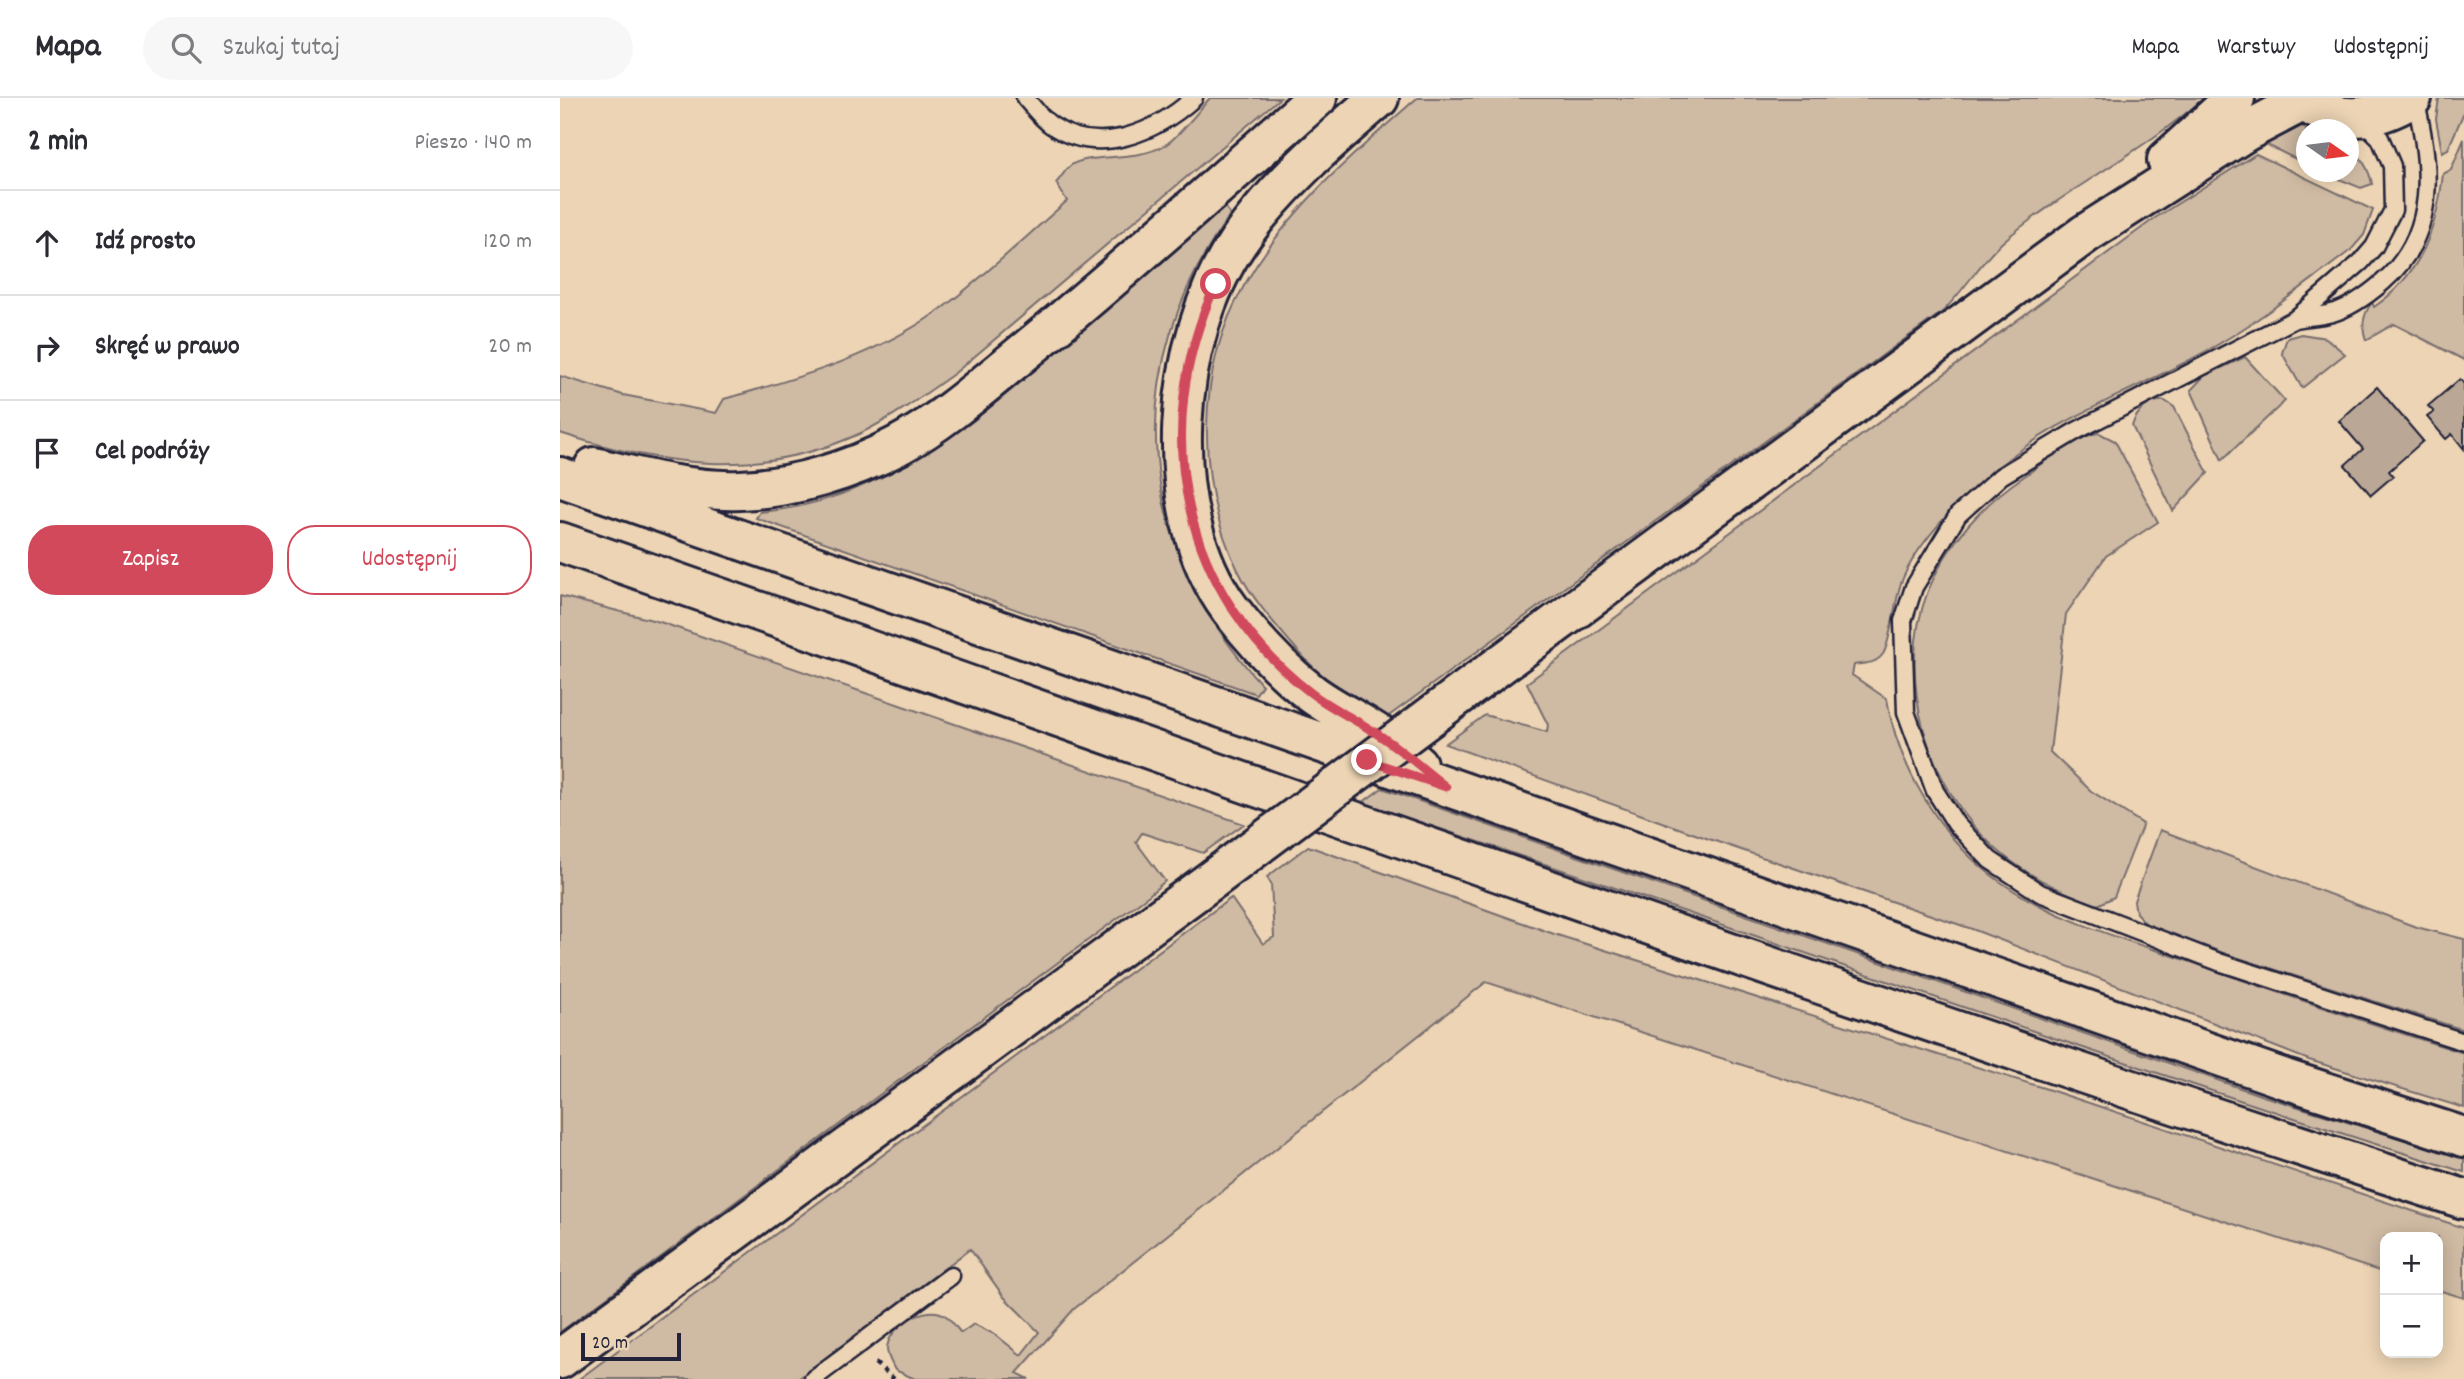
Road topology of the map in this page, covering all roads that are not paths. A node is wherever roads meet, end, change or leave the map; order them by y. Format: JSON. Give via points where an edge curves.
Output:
{"nodes":[{"id":1,"x":1025,"y":98,"type":"edge"},
{"id":2,"x":1194,"y":98,"type":"edge"},
{"id":3,"x":1317,"y":98,"type":"edge"},
{"id":4,"x":1379,"y":98,"type":"edge"},
{"id":5,"x":2235,"y":98,"type":"edge"},
{"id":6,"x":2414,"y":98,"type":"edge"},
{"id":7,"x":2302,"y":100,"type":"edge"},
{"id":8,"x":2360,"y":118,"type":"junction"},
{"id":9,"x":2084,"y":234,"type":"junction"},
{"id":10,"x":2295,"y":319,"type":"junction"},
{"id":11,"x":560,"y":459,"type":"edge"},
{"id":12,"x":560,"y":477,"type":"edge"},
{"id":13,"x":560,"y":542,"type":"edge"},
{"id":14,"x":637,"y":569,"type":"junction"},
{"id":15,"x":560,"y":570,"type":"edge"},
{"id":16,"x":1446,"y":787,"type":"junction"},
{"id":17,"x":2464,"y":1042,"type":"edge"},
{"id":18,"x":2464,"y":1137,"type":"edge"},
{"id":19,"x":2464,"y":1199,"type":"edge"},
{"id":20,"x":951,"y":1276,"type":"dead end"},
{"id":21,"x":560,"y":1359,"type":"edge"},
{"id":22,"x":813,"y":1379,"type":"edge"}],
"edges":[{"from":1,"to":2,"type":"lane","via":[[1050,124],[1068,134],[1106,141],[1153,128]]},
{"from":3,"to":11,"type":"main road","via":[[990,379],[899,445],[862,463],[825,475],[739,490],[648,479]]},
{"from":4,"to":16,"type":"main road","via":[[1256,217],[1223,268],[1191,356],[1183,419],[1184,473],[1188,508],[1205,562],[1245,627],[1311,693],[1381,736]]},
{"from":5,"to":9,"type":"main road"},
{"from":6,"to":8,"type":"main road"},
{"from":6,"to":10,"type":"lane","via":[[2429,168],[2424,218],[2415,241],[2404,260],[2373,291],[2334,312]]},
{"from":7,"to":8,"type":"main road","via":[[2329,115]]},
{"from":7,"to":9,"type":"main road"},
{"from":8,"to":10,"type":"lane","via":[[2387,150],[2393,210],[2361,262]]},
{"from":9,"to":21,"type":"main road","bridge":true},
{"from":10,"to":17,"type":"lane","via":[[2076,431],[2001,476],[1958,515],[1914,587],[1903,621],[1906,712],[1935,791],[1956,824],[1990,860],[2040,893],[2218,961]]},
{"from":12,"to":16,"type":"main road"},
{"from":13,"to":14,"type":"main road"},
{"from":14,"to":15,"type":"main road"},
{"from":14,"to":19,"type":"main road","via":[[2021,1051]]},
{"from":16,"to":18,"type":"main road"},
{"from":20,"to":22,"type":"lane"}]}
